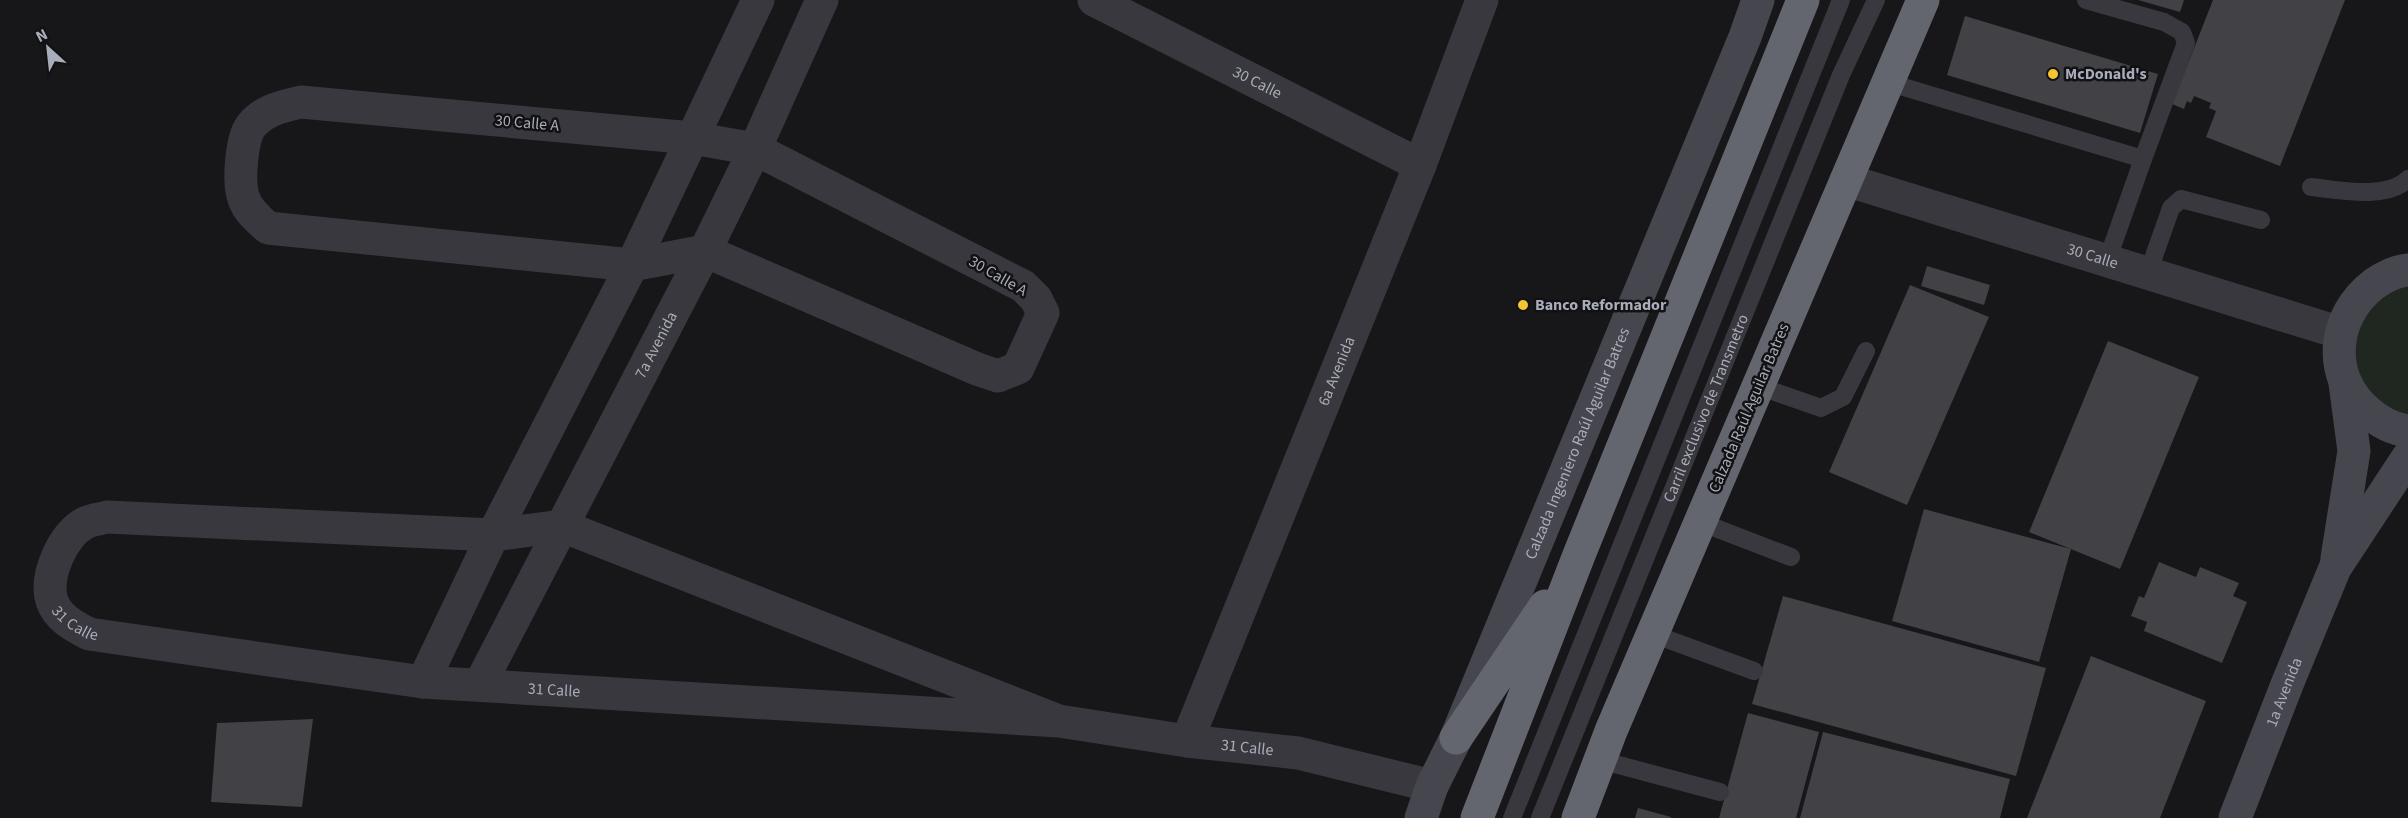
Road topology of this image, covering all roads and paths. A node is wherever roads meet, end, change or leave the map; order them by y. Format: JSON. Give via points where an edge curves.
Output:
{"nodes":[{"id":1,"x":758,"y":0,"type":"edge"},
{"id":2,"x":822,"y":0,"type":"edge"},
{"id":3,"x":1094,"y":0,"type":"edge"},
{"id":4,"x":1482,"y":0,"type":"edge"},
{"id":5,"x":1732,"y":0,"type":"edge"},
{"id":6,"x":1758,"y":0,"type":"edge"},
{"id":7,"x":1803,"y":0,"type":"edge"},
{"id":8,"x":1841,"y":0,"type":"edge"},
{"id":9,"x":1876,"y":0,"type":"edge"},
{"id":10,"x":1923,"y":0,"type":"edge"},
{"id":11,"x":2086,"y":0,"type":"edge"},
{"id":12,"x":1745,"y":37,"type":"junction"},
{"id":13,"x":1887,"y":82,"type":"junction"},
{"id":14,"x":692,"y":138,"type":"junction"},
{"id":15,"x":755,"y":148,"type":"junction"},
{"id":16,"x":2143,"y":159,"type":"junction"},
{"id":17,"x":1420,"y":165,"type":"junction"},
{"id":18,"x":2408,"y":179,"type":"edge"},
{"id":19,"x":1846,"y":180,"type":"junction"},
{"id":20,"x":2311,"y":187,"type":"dead end"},
{"id":21,"x":2261,"y":220,"type":"dead end"},
{"id":22,"x":705,"y":251,"type":"junction"},
{"id":23,"x":2107,"y":261,"type":"junction"},
{"id":24,"x":632,"y":265,"type":"junction"},
{"id":25,"x":2407,"y":269,"type":"edge"},
{"id":26,"x":2148,"y":273,"type":"junction"},
{"id":27,"x":2341,"y":333,"type":"junction"},
{"id":28,"x":1866,"y":351,"type":"dead end"},
{"id":29,"x":2345,"y":383,"type":"junction"},
{"id":30,"x":1758,"y":386,"type":"junction"},
{"id":31,"x":2408,"y":431,"type":"edge"},
{"id":32,"x":2408,"y":457,"type":"edge"},
{"id":33,"x":1700,"y":522,"type":"junction"},
{"id":34,"x":562,"y":526,"type":"junction"},
{"id":35,"x":494,"y":535,"type":"junction"},
{"id":36,"x":1579,"y":555,"type":"junction"},
{"id":37,"x":1791,"y":557,"type":"dead end"},
{"id":38,"x":2336,"y":568,"type":"junction"},
{"id":39,"x":1653,"y":634,"type":"junction"},
{"id":40,"x":1754,"y":671,"type":"dead end"},
{"id":41,"x":423,"y":682,"type":"junction"},
{"id":42,"x":480,"y":684,"type":"junction"},
{"id":43,"x":1059,"y":721,"type":"junction"},
{"id":44,"x":1456,"y":738,"type":"junction"},
{"id":45,"x":1187,"y":741,"type":"junction"},
{"id":46,"x":1600,"y":760,"type":"junction"},
{"id":47,"x":1432,"y":786,"type":"junction"},
{"id":48,"x":1720,"y":792,"type":"dead end"},
{"id":49,"x":1421,"y":818,"type":"edge"},
{"id":50,"x":1477,"y":818,"type":"edge"},
{"id":51,"x":1512,"y":818,"type":"edge"},
{"id":52,"x":1540,"y":818,"type":"edge"},
{"id":53,"x":1578,"y":818,"type":"edge"},
{"id":54,"x":2235,"y":818,"type":"edge"}],
"edges":[{"from":1,"to":14,"type":"street"},
{"from":2,"to":15,"type":"street","name":"7a Avenida"},
{"from":3,"to":17,"type":"street","name":"30 Calle"},
{"from":4,"to":17,"type":"street","name":"6a Avenida"},
{"from":5,"to":12,"type":"street"},
{"from":6,"to":12,"type":"street","name":"Calzada Ingeniero Raúl Aguilar Batres"},
{"from":7,"to":36,"type":"highway"},
{"from":8,"to":51,"type":"lane","name":"Carril exclusivo de Transmetro"},
{"from":9,"to":52,"type":"lane","name":"Carril exclusivo de Transmetro","via":[[1841,75]]},
{"from":10,"to":13,"type":"highway","name":"Calzada Raúl Aguilar Batres"},
{"from":11,"to":16,"type":"lane","via":[[2164,22],[2182,32],[2186,43]]},
{"from":12,"to":44,"type":"street","name":"Calzada Ingeniero Raúl Aguilar Batres"},
{"from":13,"to":16,"type":"lane"},
{"from":13,"to":19,"type":"highway","name":"Calzada Raúl Aguilar Batres"},
{"from":14,"to":15,"type":"street","name":"30 Calle A"},
{"from":14,"to":24,"type":"street"},
{"from":14,"to":24,"type":"street","name":"30 Calle A","via":[[302,102],[260,117],[250,126],[244,140],[244,200],[268,228]]},
{"from":15,"to":22,"type":"street","name":"7a Avenida"},
{"from":15,"to":22,"type":"street","name":"30 Calle A","via":[[1023,286],[1043,313],[1018,368],[998,376],[977,369]]},
{"from":16,"to":23,"type":"lane"},
{"from":17,"to":45,"type":"street","name":"6a Avenida"},
{"from":18,"to":20,"type":"lane","via":[[2400,187],[2359,193]]},
{"from":19,"to":23,"type":"street","name":"30 Calle"},
{"from":19,"to":30,"type":"highway","name":"Calzada Raúl Aguilar Batres"},
{"from":21,"to":26,"type":"lane","via":[[2181,199],[2172,208]]},
{"from":22,"to":24,"type":"street","name":"30 Calle A"},
{"from":22,"to":34,"type":"street","name":"7a Avenida"},
{"from":23,"to":26,"type":"street","name":"30 Calle"},
{"from":24,"to":35,"type":"street"},
{"from":25,"to":27,"type":"street","name":"1a Avenida","via":[[2382,279],[2363,293],[2348,311]]},
{"from":26,"to":27,"type":"street","name":"30 Calle"},
{"from":27,"to":29,"type":"street","name":"1a Avenida","via":[[2338,358]]},
{"from":28,"to":30,"type":"lane","via":[[1843,397],[1821,408]]},
{"from":29,"to":31,"type":"street","via":[[2358,404],[2377,420]]},
{"from":29,"to":38,"type":"street","name":"1a Avenida","via":[[2354,450]]},
{"from":30,"to":33,"type":"highway","name":"Calzada Raúl Aguilar Batres"},
{"from":32,"to":38,"type":"street","name":"1a Avenida"},
{"from":33,"to":37,"type":"lane"},
{"from":33,"to":39,"type":"highway","name":"Calzada Raúl Aguilar Batres"},
{"from":34,"to":35,"type":"street","name":"31 Calle"},
{"from":34,"to":42,"type":"street","name":"7a Avenida"},
{"from":34,"to":43,"type":"street","name":"31 Calle"},
{"from":35,"to":41,"type":"street"},
{"from":35,"to":41,"type":"street","name":"31 Calle","via":[[107,517],[86,522],[70,534],[60,550],[51,586],[52,600],[60,615],[89,634]]},
{"from":36,"to":44,"type":"highway"},
{"from":36,"to":50,"type":"highway"},
{"from":38,"to":54,"type":"street","name":"1a Avenida"},
{"from":39,"to":40,"type":"lane"},
{"from":39,"to":46,"type":"highway","name":"Calzada Raúl Aguilar Batres"},
{"from":41,"to":42,"type":"street","name":"31 Calle"},
{"from":42,"to":43,"type":"street","name":"31 Calle"},
{"from":43,"to":45,"type":"street","name":"31 Calle"},
{"from":44,"to":47,"type":"street","name":"Calzada Ingeniero Raúl Aguilar Batres"},
{"from":45,"to":47,"type":"street","name":"31 Calle","via":[[1298,753]]},
{"from":46,"to":48,"type":"lane"},
{"from":46,"to":53,"type":"highway","name":"Calzada Raúl Aguilar Batres"},
{"from":47,"to":49,"type":"street","name":"Calzada Ingeniero Raúl Aguilar Batres"}]}
